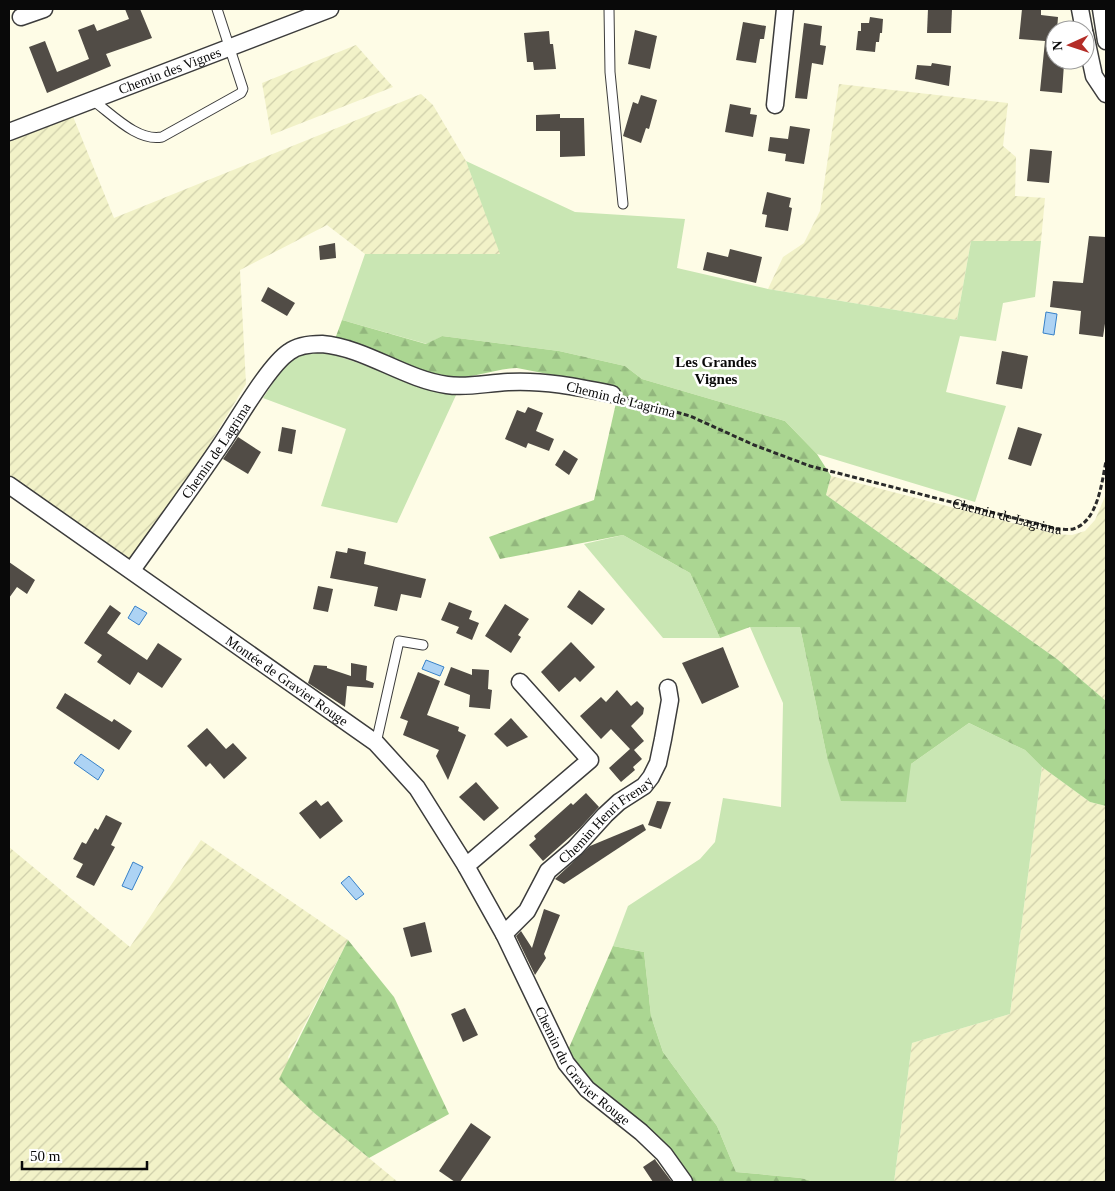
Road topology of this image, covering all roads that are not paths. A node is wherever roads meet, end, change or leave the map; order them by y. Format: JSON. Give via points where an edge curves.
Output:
{"nodes":[{"id":1,"x":44,"y":9,"type":"edge"},
{"id":2,"x":218,"y":9,"type":"edge"},
{"id":3,"x":330,"y":9,"type":"edge"},
{"id":4,"x":609,"y":9,"type":"edge"},
{"id":5,"x":784,"y":9,"type":"edge"},
{"id":6,"x":1101,"y":9,"type":"edge"},
{"id":7,"x":22,"y":17,"type":"dead end"},
{"id":8,"x":1106,"y":40,"type":"edge"},
{"id":9,"x":230,"y":45,"type":"junction"},
{"id":10,"x":1093,"y":70,"type":"edge"},
{"id":11,"x":1106,"y":94,"type":"edge"},
{"id":12,"x":91,"y":99,"type":"junction"},
{"id":13,"x":774,"y":106,"type":"dead end"},
{"id":14,"x":9,"y":132,"type":"edge"},
{"id":15,"x":623,"y":204,"type":"dead end"},
{"id":16,"x":612,"y":394,"type":"road end"},
{"id":17,"x":9,"y":485,"type":"edge"},
{"id":18,"x":132,"y":570,"type":"junction"},
{"id":19,"x":423,"y":645,"type":"dead end"},
{"id":20,"x":520,"y":682,"type":"dead end"},
{"id":21,"x":668,"y":688,"type":"dead end"},
{"id":22,"x":376,"y":743,"type":"junction"},
{"id":23,"x":466,"y":866,"type":"junction"},
{"id":24,"x":504,"y":934,"type":"junction"},
{"id":25,"x":684,"y":1182,"type":"edge"}],
"edges":[{"from":1,"to":7,"type":"street"},
{"from":2,"to":9,"type":"lane"},
{"from":3,"to":9,"type":"street","name":"Chemin des Vignes"},
{"from":4,"to":15,"type":"lane","via":[[610,72]]},
{"from":5,"to":13,"type":"street"},
{"from":6,"to":8,"type":"street"},
{"from":9,"to":12,"type":"street","name":"Chemin des Vignes"},
{"from":9,"to":12,"type":"lane","via":[[244,89],[162,137],[140,134]]},
{"from":10,"to":11,"type":"street"},
{"from":12,"to":14,"type":"street","name":"Chemin des Vignes"},
{"from":16,"to":18,"type":"street","name":"Chemin de Lagrima","via":[[533,381],[448,386],[423,380],[344,349],[322,344],[306,345],[288,352],[266,377]]},
{"from":17,"to":18,"type":"street","name":"Montée de Gravier Rouge"},
{"from":18,"to":22,"type":"street","name":"Montée de Gravier Rouge"},
{"from":19,"to":22,"type":"lane","via":[[399,641]]},
{"from":20,"to":23,"type":"street","via":[[590,760]]},
{"from":21,"to":24,"type":"street","name":"Chemin Henri Frenay","via":[[670,700],[663,739],[658,763],[650,778],[644,786],[619,802],[548,871],[527,911]]},
{"from":22,"to":23,"type":"street","name":"Montée de Gravier Rouge","via":[[417,788]]},
{"from":23,"to":24,"type":"street","name":"Montée de Gravier Rouge"},
{"from":24,"to":25,"type":"street","name":"Chemin du Gravier Rouge","via":[[566,1063],[587,1089],[642,1132],[664,1154]]}]}
